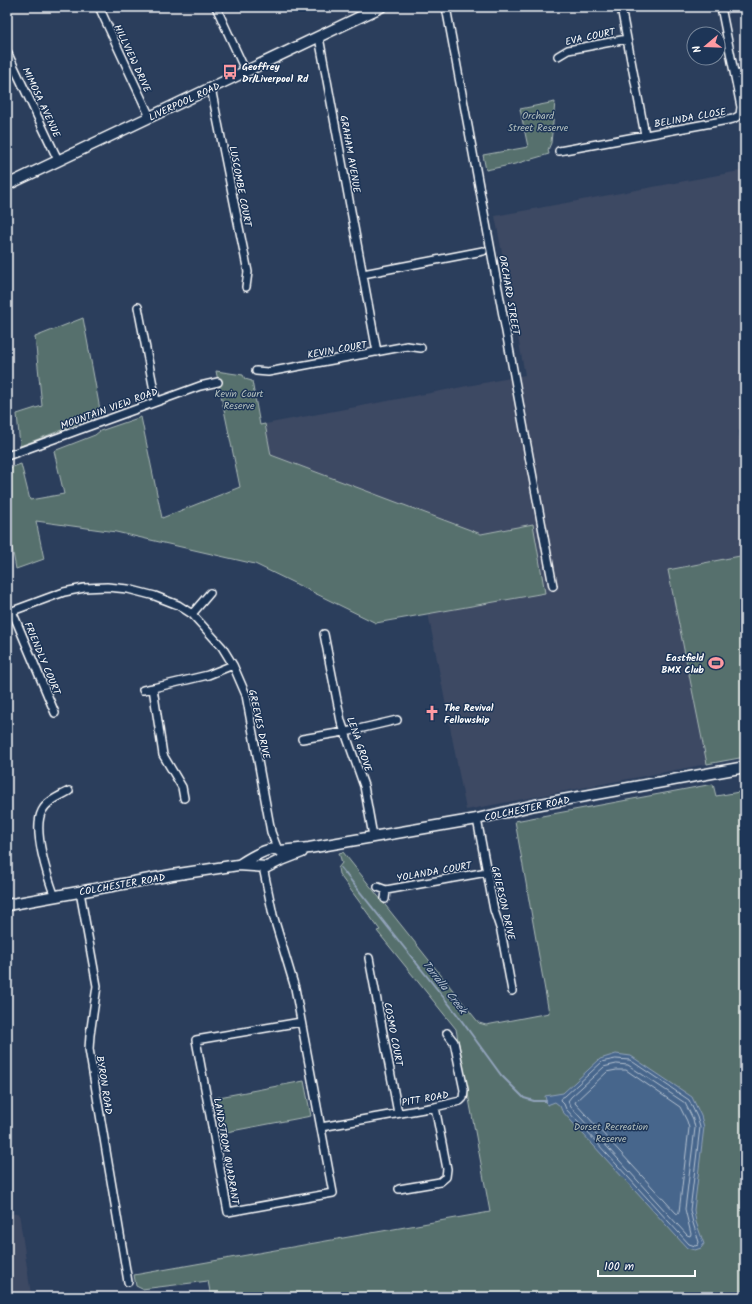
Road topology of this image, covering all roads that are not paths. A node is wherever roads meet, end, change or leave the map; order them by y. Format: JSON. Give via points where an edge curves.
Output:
{"nodes":[{"id":1,"x":99,"y":7,"type":"edge"},
{"id":2,"x":216,"y":7,"type":"edge"},
{"id":3,"x":381,"y":7,"type":"edge"},
{"id":4,"x":446,"y":7,"type":"edge"},
{"id":5,"x":621,"y":7,"type":"edge"},
{"id":6,"x":721,"y":7,"type":"edge"},
{"id":7,"x":319,"y":37,"type":"junction"},
{"id":8,"x":627,"y":39,"type":"junction"},
{"id":9,"x":7,"y":52,"type":"edge"},
{"id":10,"x":558,"y":56,"type":"dead end"},
{"id":11,"x":246,"y":72,"type":"junction"},
{"id":12,"x":745,"y":72,"type":"edge"},
{"id":13,"x":735,"y":76,"type":"junction"},
{"id":14,"x":211,"y":88,"type":"junction"},
{"id":15,"x":150,"y":118,"type":"junction"},
{"id":16,"x":645,"y":135,"type":"junction"},
{"id":17,"x":559,"y":151,"type":"dead end"},
{"id":18,"x":58,"y":160,"type":"junction"},
{"id":19,"x":7,"y":185,"type":"edge"},
{"id":20,"x":483,"y":251,"type":"dead end"},
{"id":21,"x":363,"y":274,"type":"junction"},
{"id":22,"x":246,"y":287,"type":"dead end"},
{"id":23,"x":138,"y":307,"type":"dead end"},
{"id":24,"x":421,"y":348,"type":"dead end"},
{"id":25,"x":377,"y":352,"type":"junction"},
{"id":26,"x":256,"y":371,"type":"dead end"},
{"id":27,"x":218,"y":382,"type":"dead end"},
{"id":28,"x":156,"y":402,"type":"junction"},
{"id":29,"x":7,"y":456,"type":"edge"},
{"id":30,"x":553,"y":586,"type":"dead end"},
{"id":31,"x":210,"y":593,"type":"dead end"},
{"id":32,"x":9,"y":612,"type":"edge"},
{"id":33,"x":192,"y":614,"type":"junction"},
{"id":34,"x":324,"y":634,"type":"dead end"},
{"id":35,"x":233,"y":665,"type":"junction"},
{"id":36,"x":153,"y":688,"type":"junction"},
{"id":37,"x":143,"y":690,"type":"dead end"},
{"id":38,"x":55,"y":713,"type":"dead end"},
{"id":39,"x":397,"y":720,"type":"dead end"},
{"id":40,"x":344,"y":731,"type":"junction"},
{"id":41,"x":302,"y":739,"type":"dead end"},
{"id":42,"x":745,"y":767,"type":"edge"},
{"id":43,"x":69,"y":791,"type":"dead end"},
{"id":44,"x":184,"y":798,"type":"dead end"},
{"id":45,"x":477,"y":819,"type":"junction"},
{"id":46,"x":374,"y":836,"type":"junction"},
{"id":47,"x":270,"y":858,"type":"junction"},
{"id":48,"x":487,"y":872,"type":"junction"},
{"id":49,"x":378,"y":887,"type":"dead end"},
{"id":50,"x":386,"y":890,"type":"junction"},
{"id":51,"x":80,"y":892,"type":"junction"},
{"id":52,"x":55,"y":897,"type":"junction"},
{"id":53,"x":385,"y":899,"type":"dead end"},
{"id":54,"x":7,"y":905,"type":"edge"},
{"id":55,"x":369,"y":958,"type":"dead end"},
{"id":56,"x":512,"y":991,"type":"dead end"},
{"id":57,"x":301,"y":1022,"type":"junction"},
{"id":58,"x":447,"y":1033,"type":"dead end"},
{"id":59,"x":435,"y":1106,"type":"junction"},
{"id":60,"x":398,"y":1113,"type":"junction"},
{"id":61,"x":321,"y":1127,"type":"junction"},
{"id":62,"x":399,"y":1189,"type":"dead end"},
{"id":63,"x":128,"y":1282,"type":"dead end"}],
"edges":[{"from":1,"to":15,"type":"street","name":"HILLVIEW DRIVE"},
{"from":2,"to":11,"type":"street"},
{"from":3,"to":7,"type":"main road","name":"LIVERPOOL ROAD"},
{"from":4,"to":30,"type":"street","name":"ORCHARD STREET"},
{"from":5,"to":8,"type":"street"},
{"from":6,"to":13,"type":"street","name":"BELINDA CLOSE"},
{"from":7,"to":11,"type":"main road","name":"LIVERPOOL ROAD"},
{"from":7,"to":21,"type":"street","name":"GRAHAM AVENUE"},
{"from":8,"to":10,"type":"street","name":"EVA COURT","via":[[568,50]]},
{"from":8,"to":16,"type":"street"},
{"from":9,"to":18,"type":"street","name":"MIMOSA AVENUE"},
{"from":11,"to":14,"type":"main road","name":"LIVERPOOL ROAD"},
{"from":12,"to":13,"type":"street"},
{"from":13,"to":16,"type":"street","name":"BELINDA CLOSE","via":[[741,107],[740,115],[733,119]]},
{"from":14,"to":15,"type":"main road","name":"LIVERPOOL ROAD"},
{"from":14,"to":22,"type":"street","name":"LUSCOMBE COURT","via":[[248,272]]},
{"from":15,"to":18,"type":"main road","name":"LIVERPOOL ROAD"},
{"from":16,"to":17,"type":"street","name":"BELINDA CLOSE"},
{"from":18,"to":19,"type":"main road","name":"LIVERPOOL ROAD"},
{"from":20,"to":21,"type":"street"},
{"from":21,"to":25,"type":"street","name":"GRAHAM AVENUE"},
{"from":23,"to":28,"type":"street"},
{"from":24,"to":25,"type":"street","name":"KEVIN COURT","via":[[407,346]]},
{"from":25,"to":26,"type":"street","name":"KEVIN COURT","via":[[268,372]]},
{"from":27,"to":28,"type":"street","name":"MOUNTAIN VIEW ROAD"},
{"from":28,"to":29,"type":"street","name":"MOUNTAIN VIEW ROAD"},
{"from":31,"to":33,"type":"street"},
{"from":32,"to":33,"type":"street","name":"GREEVES DRIVE","via":[[64,592],[106,587],[128,589],[155,596]]},
{"from":32,"to":38,"type":"street","name":"FRIENDLY COURT"},
{"from":33,"to":35,"type":"street","name":"GREEVES DRIVE","via":[[222,647]]},
{"from":34,"to":40,"type":"street","name":"LENA GROVE"},
{"from":35,"to":36,"type":"street","via":[[208,676]]},
{"from":35,"to":47,"type":"street","name":"GREEVES DRIVE","via":[[246,695],[271,832]]},
{"from":36,"to":37,"type":"street"},
{"from":36,"to":44,"type":"street","via":[[163,755],[182,787]]},
{"from":39,"to":40,"type":"street"},
{"from":40,"to":41,"type":"street"},
{"from":40,"to":46,"type":"street","name":"LENA GROVE","via":[[364,786]]},
{"from":42,"to":45,"type":"main road","name":"COLCHESTER ROAD","via":[[535,805]]},
{"from":43,"to":52,"type":"street","via":[[47,805],[39,821],[46,869]]},
{"from":45,"to":46,"type":"main road","name":"COLCHESTER ROAD"},
{"from":45,"to":48,"type":"street","name":"GRIERSON DRIVE"},
{"from":46,"to":47,"type":"main road","name":"COLCHESTER ROAD"},
{"from":47,"to":51,"type":"main road","name":"COLCHESTER ROAD","via":[[252,857],[238,865]]},
{"from":47,"to":57,"type":"street","name":"LANDSTROM QUADRANT","via":[[267,883],[273,915],[295,988]]},
{"from":48,"to":50,"type":"street","name":"YOLANDA COURT"},
{"from":48,"to":56,"type":"street","name":"GRIERSON DRIVE"},
{"from":49,"to":50,"type":"street","name":"YOLANDA COURT"},
{"from":50,"to":53,"type":"street","name":"YOLANDA COURT"},
{"from":51,"to":52,"type":"main road","name":"COLCHESTER ROAD"},
{"from":51,"to":63,"type":"street","name":"BYRON ROAD","via":[[97,986],[89,1049]]},
{"from":52,"to":54,"type":"main road","name":"COLCHESTER ROAD"},
{"from":55,"to":60,"type":"street","name":"COSMO COURT"},
{"from":57,"to":61,"type":"street","name":"LANDSTROM QUADRANT"},
{"from":57,"to":61,"type":"street","name":"LANDSTROM QUADRANT","via":[[196,1040],[228,1212],[333,1193]]},
{"from":58,"to":59,"type":"street","name":"PITT ROAD","via":[[454,1042],[464,1094],[458,1102]]},
{"from":59,"to":60,"type":"street","name":"PITT ROAD"},
{"from":59,"to":62,"type":"street","via":[[447,1169],[446,1177],[440,1182]]},
{"from":60,"to":61,"type":"street","name":"PITT ROAD"}]}
